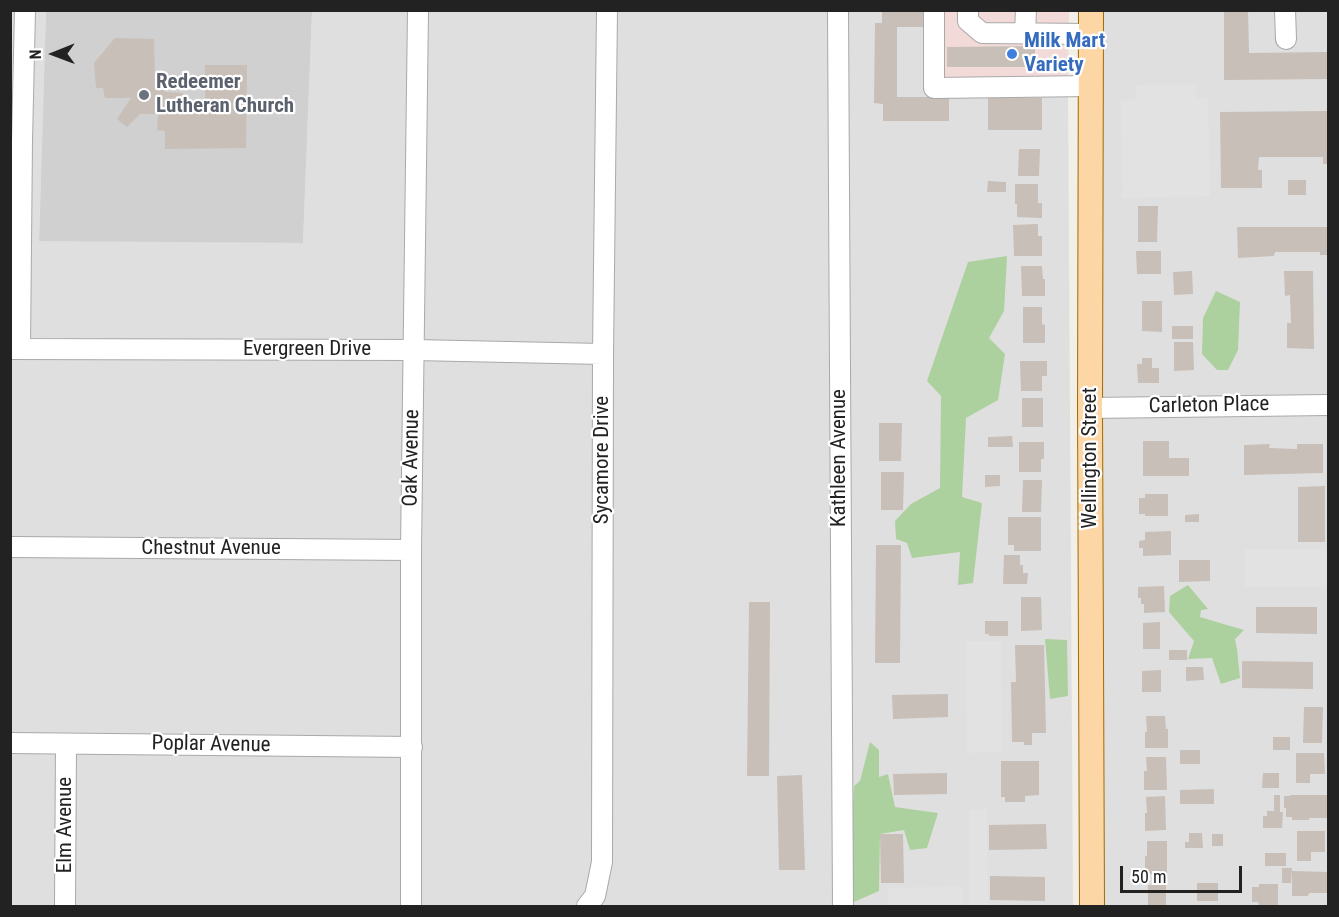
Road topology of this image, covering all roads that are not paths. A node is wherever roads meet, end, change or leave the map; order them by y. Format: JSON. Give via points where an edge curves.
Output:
{"nodes":[{"id":1,"x":25,"y":10,"type":"edge"},
{"id":2,"x":418,"y":10,"type":"edge"},
{"id":3,"x":607,"y":10,"type":"edge"},
{"id":4,"x":838,"y":10,"type":"edge"},
{"id":5,"x":934,"y":10,"type":"edge"},
{"id":6,"x":968,"y":10,"type":"edge"},
{"id":7,"x":1026,"y":10,"type":"edge"},
{"id":8,"x":1286,"y":10,"type":"edge"},
{"id":9,"x":1091,"y":22,"type":"edge"},
{"id":10,"x":1025,"y":33,"type":"junction"},
{"id":11,"x":1286,"y":39,"type":"dead end"},
{"id":12,"x":1090,"y":86,"type":"junction"},
{"id":13,"x":16,"y":140,"type":"edge"},
{"id":14,"x":15,"y":348,"type":"edge"},
{"id":15,"x":414,"y":350,"type":"junction"},
{"id":16,"x":603,"y":354,"type":"junction"},
{"id":17,"x":1329,"y":405,"type":"edge"},
{"id":18,"x":1090,"y":408,"type":"junction"},
{"id":19,"x":10,"y":547,"type":"edge"},
{"id":20,"x":411,"y":550,"type":"junction"},
{"id":21,"x":10,"y":743,"type":"edge"},
{"id":22,"x":66,"y":744,"type":"junction"},
{"id":23,"x":412,"y":747,"type":"junction"},
{"id":24,"x":65,"y":906,"type":"edge"},
{"id":25,"x":411,"y":906,"type":"edge"},
{"id":26,"x":587,"y":906,"type":"edge"},
{"id":27,"x":843,"y":906,"type":"edge"},
{"id":28,"x":1092,"y":906,"type":"edge"}],
"edges":[{"from":1,"to":13,"type":"street"},
{"from":2,"to":15,"type":"street","name":"Oak Avenue"},
{"from":3,"to":16,"type":"street","name":"Sycamore Drive"},
{"from":4,"to":27,"type":"street","name":"Kathleen Avenue"},
{"from":5,"to":12,"type":"street","via":[[934,88]]},
{"from":6,"to":10,"type":"street","via":[[968,21],[982,33]]},
{"from":7,"to":10,"type":"street"},
{"from":8,"to":11,"type":"street"},
{"from":9,"to":10,"type":"street"},
{"from":9,"to":12,"type":"main road","name":"Wellington Street"},
{"from":12,"to":18,"type":"main road","name":"Wellington Street"},
{"from":13,"to":14,"type":"street"},
{"from":14,"to":15,"type":"street","name":"Evergreen Drive"},
{"from":15,"to":16,"type":"street","name":"Evergreen Drive"},
{"from":15,"to":20,"type":"street","name":"Oak Avenue"},
{"from":16,"to":26,"type":"street","name":"Sycamore Drive","via":[[602,862],[594,896]]},
{"from":17,"to":18,"type":"street","name":"Carleton Place"},
{"from":18,"to":28,"type":"main road","name":"Wellington Street"},
{"from":19,"to":20,"type":"street","name":"Chestnut Avenue"},
{"from":20,"to":23,"type":"street","name":"Oak Avenue"},
{"from":21,"to":22,"type":"street","name":"Poplar Avenue"},
{"from":22,"to":23,"type":"street","name":"Poplar Avenue"},
{"from":22,"to":24,"type":"street","name":"Elm Avenue"},
{"from":23,"to":25,"type":"street","name":"Oak Avenue"}]}
